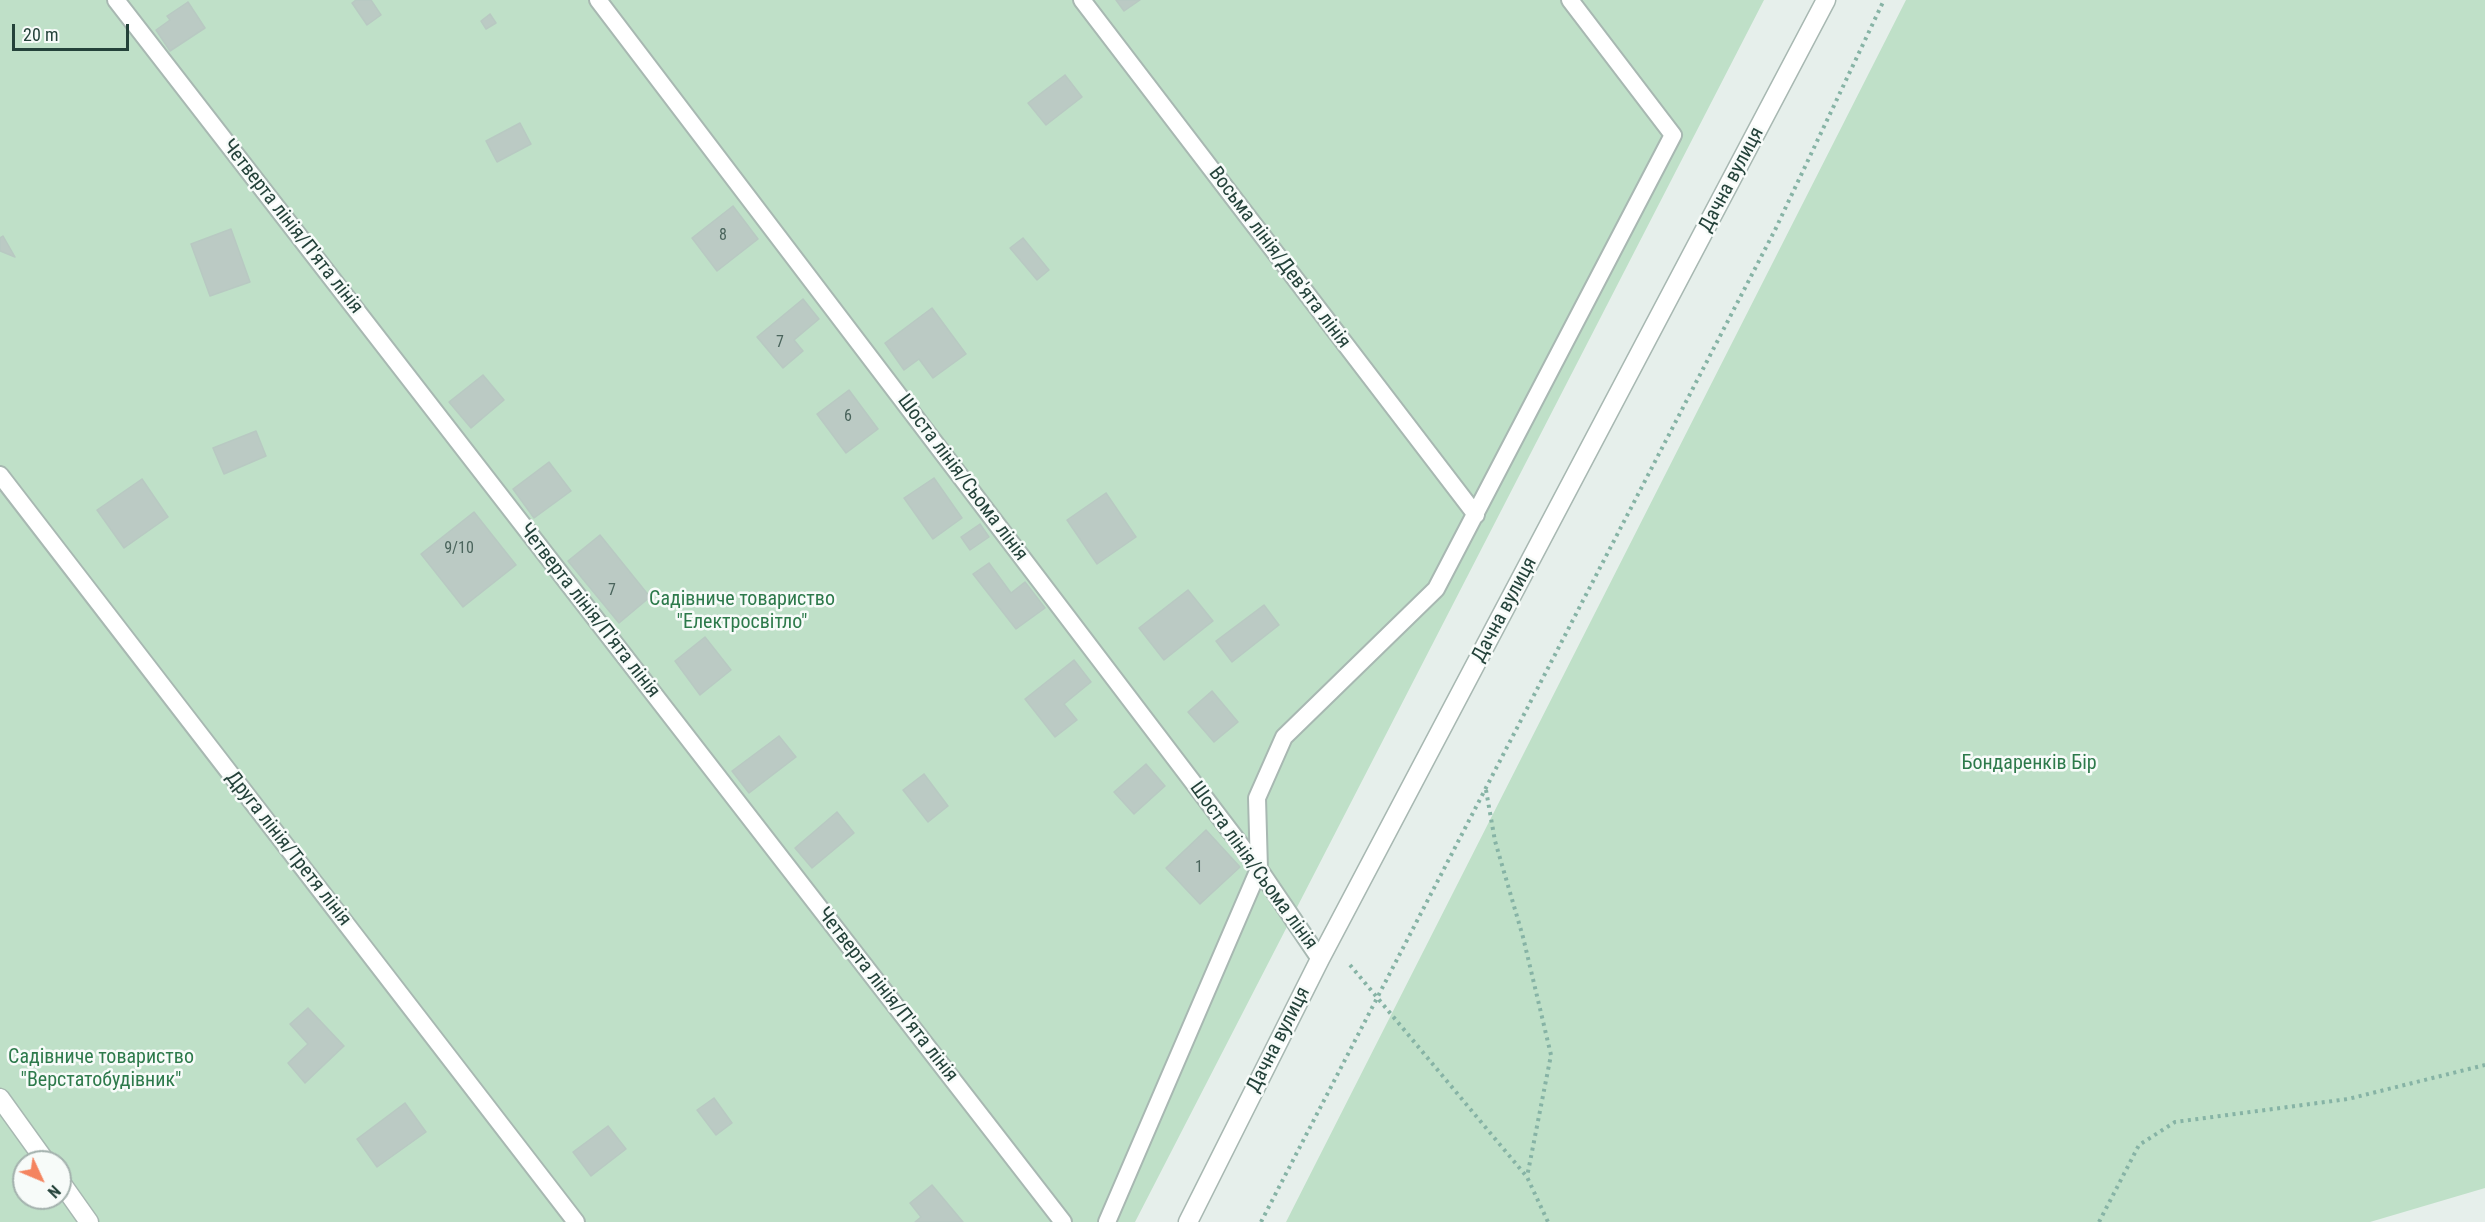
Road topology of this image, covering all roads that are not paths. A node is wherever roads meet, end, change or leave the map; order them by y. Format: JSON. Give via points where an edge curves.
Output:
{"nodes":[{"id":1,"x":116,"y":0,"type":"edge"},
{"id":2,"x":598,"y":0,"type":"edge"},
{"id":3,"x":1082,"y":0,"type":"edge"},
{"id":4,"x":1570,"y":0,"type":"edge"},
{"id":5,"x":1826,"y":0,"type":"edge"},
{"id":6,"x":0,"y":475,"type":"edge"},
{"id":7,"x":1476,"y":515,"type":"junction"},
{"id":8,"x":1259,"y":869,"type":"junction"},
{"id":9,"x":1320,"y":959,"type":"junction"},
{"id":10,"x":0,"y":1098,"type":"edge"},
{"id":11,"x":37,"y":1150,"type":"edge"},
{"id":12,"x":72,"y":1198,"type":"edge"},
{"id":13,"x":89,"y":1222,"type":"edge"},
{"id":14,"x":576,"y":1222,"type":"edge"},
{"id":15,"x":1063,"y":1222,"type":"edge"},
{"id":16,"x":1107,"y":1222,"type":"edge"},
{"id":17,"x":1188,"y":1222,"type":"edge"}],
"edges":[{"from":1,"to":15,"type":"lane","name":"Четверта лінія/П'ята лінія"},
{"from":2,"to":8,"type":"lane","name":"Шоста лінія/Сьома лінія"},
{"from":3,"to":7,"type":"lane","name":"Восьма лінія/Дев'ята лінія"},
{"from":4,"to":7,"type":"lane","via":[[1673,135]]},
{"from":5,"to":9,"type":"street","name":"Дачна вулиця"},
{"from":6,"to":14,"type":"lane","name":"Друга лінія/Третя лінія"},
{"from":7,"to":8,"type":"lane","via":[[1436,589],[1284,737],[1257,798]]},
{"from":8,"to":9,"type":"lane","name":"Шоста лінія/Сьома лінія"},
{"from":8,"to":16,"type":"lane"},
{"from":9,"to":17,"type":"street","name":"Дачна вулиця"},
{"from":10,"to":11,"type":"street"},
{"from":12,"to":13,"type":"street"}]}
